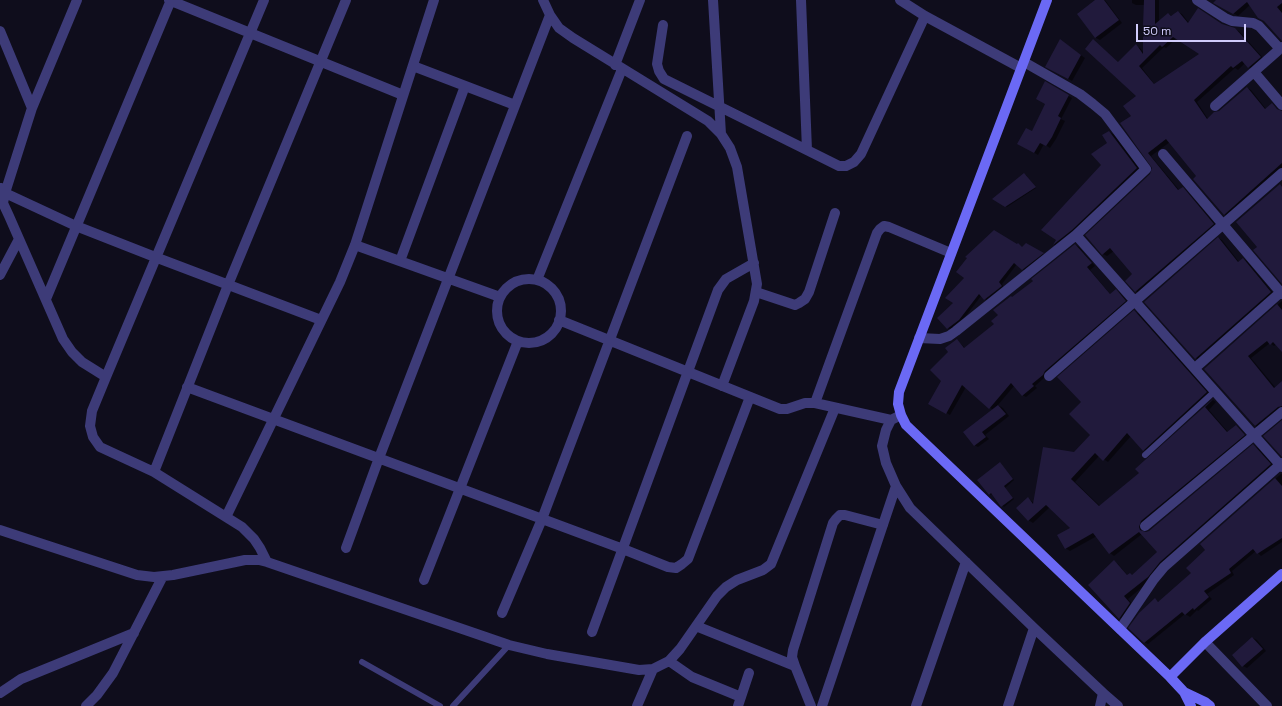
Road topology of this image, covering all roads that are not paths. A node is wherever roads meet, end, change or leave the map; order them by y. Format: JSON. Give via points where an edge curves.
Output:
{"nodes":[{"id":1,"x":77,"y":0,"type":"edge"},
{"id":2,"x":170,"y":0,"type":"edge"},
{"id":3,"x":264,"y":0,"type":"edge"},
{"id":4,"x":346,"y":0,"type":"edge"},
{"id":5,"x":434,"y":0,"type":"edge"},
{"id":6,"x":542,"y":0,"type":"edge"},
{"id":7,"x":640,"y":0,"type":"edge"},
{"id":8,"x":713,"y":0,"type":"edge"},
{"id":9,"x":801,"y":0,"type":"edge"},
{"id":10,"x":900,"y":0,"type":"edge"},
{"id":11,"x":1047,"y":0,"type":"edge"},
{"id":12,"x":1197,"y":0,"type":"edge"},
{"id":13,"x":550,"y":15,"type":"junction"},
{"id":14,"x":926,"y":16,"type":"junction"},
{"id":15,"x":662,"y":25,"type":"dead end"},
{"id":16,"x":0,"y":31,"type":"edge"},
{"id":17,"x":250,"y":33,"type":"junction"},
{"id":18,"x":1281,"y":48,"type":"edge"},
{"id":19,"x":321,"y":62,"type":"junction"},
{"id":20,"x":1022,"y":65,"type":"junction"},
{"id":21,"x":413,"y":66,"type":"junction"},
{"id":22,"x":618,"y":67,"type":"junction"},
{"id":23,"x":1254,"y":72,"type":"junction"},
{"id":24,"x":465,"y":86,"type":"junction"},
{"id":25,"x":403,"y":95,"type":"junction"},
{"id":26,"x":515,"y":105,"type":"junction"},
{"id":27,"x":1282,"y":105,"type":"edge"},
{"id":28,"x":719,"y":106,"type":"junction"},
{"id":29,"x":1215,"y":106,"type":"dead end"},
{"id":30,"x":32,"y":108,"type":"junction"},
{"id":31,"x":721,"y":134,"type":"junction"},
{"id":32,"x":687,"y":136,"type":"dead end"},
{"id":33,"x":807,"y":150,"type":"junction"},
{"id":34,"x":1163,"y":154,"type":"dead end"},
{"id":35,"x":1282,"y":173,"type":"edge"},
{"id":36,"x":2,"y":190,"type":"edge"},
{"id":37,"x":835,"y":213,"type":"dead end"},
{"id":38,"x":1223,"y":224,"type":"junction"},
{"id":39,"x":76,"y":226,"type":"junction"},
{"id":40,"x":1076,"y":235,"type":"junction"},
{"id":41,"x":19,"y":239,"type":"junction"},
{"id":42,"x":355,"y":245,"type":"junction"},
{"id":43,"x":951,"y":254,"type":"junction"},
{"id":44,"x":155,"y":257,"type":"junction"},
{"id":45,"x":400,"y":261,"type":"junction"},
{"id":46,"x":754,"y":264,"type":"junction"},
{"id":47,"x":0,"y":275,"type":"edge"},
{"id":48,"x":448,"y":279,"type":"junction"},
{"id":49,"x":537,"y":280,"type":"junction"},
{"id":50,"x":228,"y":285,"type":"junction"},
{"id":51,"x":756,"y":292,"type":"junction"},
{"id":52,"x":1282,"y":292,"type":"edge"},
{"id":53,"x":500,"y":297,"type":"junction"},
{"id":54,"x":46,"y":299,"type":"junction"},
{"id":55,"x":1135,"y":301,"type":"junction"},
{"id":56,"x":321,"y":320,"type":"junction"},
{"id":57,"x":559,"y":320,"type":"junction"},
{"id":58,"x":920,"y":338,"type":"junction"},
{"id":59,"x":610,"y":340,"type":"junction"},
{"id":60,"x":518,"y":341,"type":"junction"},
{"id":61,"x":1194,"y":368,"type":"junction"},
{"id":62,"x":688,"y":372,"type":"junction"},
{"id":63,"x":106,"y":376,"type":"junction"},
{"id":64,"x":1049,"y":376,"type":"dead end"},
{"id":65,"x":722,"y":386,"type":"junction"},
{"id":66,"x":187,"y":387,"type":"junction"},
{"id":67,"x":1215,"y":391,"type":"junction"},
{"id":68,"x":750,"y":397,"type":"junction"},
{"id":69,"x":815,"y":403,"type":"junction"},
{"id":70,"x":835,"y":408,"type":"junction"},
{"id":71,"x":1282,"y":412,"type":"edge"},
{"id":72,"x":901,"y":415,"type":"junction"},
{"id":73,"x":274,"y":419,"type":"junction"},
{"id":74,"x":891,"y":420,"type":"junction"},
{"id":75,"x":1255,"y":436,"type":"junction"},
{"id":76,"x":1145,"y":455,"type":"dead end"},
{"id":77,"x":379,"y":458,"type":"junction"},
{"id":78,"x":1281,"y":465,"type":"edge"},
{"id":79,"x":154,"y":472,"type":"junction"},
{"id":80,"x":896,"y":486,"type":"junction"},
{"id":81,"x":460,"y":488,"type":"junction"},
{"id":82,"x":226,"y":517,"type":"junction"},
{"id":83,"x":542,"y":519,"type":"junction"},
{"id":84,"x":883,"y":525,"type":"junction"},
{"id":85,"x":1145,"y":526,"type":"dead end"},
{"id":86,"x":0,"y":530,"type":"edge"},
{"id":87,"x":346,"y":548,"type":"dead end"},
{"id":88,"x":623,"y":549,"type":"junction"},
{"id":89,"x":268,"y":562,"type":"junction"},
{"id":90,"x":966,"y":562,"type":"junction"},
{"id":91,"x":1282,"y":574,"type":"edge"},
{"id":92,"x":163,"y":576,"type":"junction"},
{"id":93,"x":424,"y":580,"type":"dead end"},
{"id":94,"x":502,"y":613,"type":"dead end"},
{"id":95,"x":696,"y":626,"type":"junction"},
{"id":96,"x":1034,"y":628,"type":"junction"},
{"id":97,"x":1120,"y":629,"type":"junction"},
{"id":98,"x":592,"y":632,"type":"dead end"},
{"id":99,"x":134,"y":633,"type":"junction"},
{"id":100,"x":1205,"y":642,"type":"junction"},
{"id":101,"x":509,"y":645,"type":"junction"},
{"id":102,"x":669,"y":661,"type":"junction"},
{"id":103,"x":362,"y":662,"type":"dead end"},
{"id":104,"x":795,"y":666,"type":"junction"},
{"id":105,"x":653,"y":669,"type":"junction"},
{"id":106,"x":749,"y":673,"type":"dead end"},
{"id":107,"x":1170,"y":677,"type":"junction"},
{"id":108,"x":1184,"y":692,"type":"junction"},
{"id":109,"x":0,"y":693,"type":"edge"},
{"id":110,"x":1103,"y":693,"type":"junction"},
{"id":111,"x":739,"y":702,"type":"edge"},
{"id":112,"x":86,"y":706,"type":"edge"},
{"id":113,"x":440,"y":706,"type":"edge"},
{"id":114,"x":452,"y":706,"type":"edge"},
{"id":115,"x":637,"y":706,"type":"edge"},
{"id":116,"x":811,"y":706,"type":"edge"},
{"id":117,"x":822,"y":706,"type":"edge"},
{"id":118,"x":916,"y":706,"type":"edge"},
{"id":119,"x":1008,"y":706,"type":"edge"},
{"id":120,"x":1100,"y":706,"type":"edge"},
{"id":121,"x":1118,"y":706,"type":"edge"},
{"id":122,"x":1191,"y":706,"type":"edge"},
{"id":123,"x":1210,"y":706,"type":"edge"},
{"id":124,"x":1267,"y":706,"type":"edge"}],
"edges":[{"from":1,"to":30,"type":"street"},
{"from":2,"to":17,"type":"street"},
{"from":2,"to":39,"type":"street"},
{"from":3,"to":17,"type":"street"},
{"from":4,"to":19,"type":"street"},
{"from":5,"to":21,"type":"street"},
{"from":6,"to":13,"type":"street"},
{"from":7,"to":22,"type":"street"},
{"from":8,"to":28,"type":"street"},
{"from":9,"to":33,"type":"street"},
{"from":10,"to":14,"type":"street"},
{"from":11,"to":20,"type":"street"},
{"from":12,"to":18,"type":"street","via":[[1224,18],[1259,26]]},
{"from":13,"to":22,"type":"street","via":[[559,28]]},
{"from":13,"to":26,"type":"street"},
{"from":14,"to":20,"type":"street"},
{"from":14,"to":33,"type":"street","via":[[861,154],[854,162],[839,166]]},
{"from":15,"to":28,"type":"street","via":[[657,64],[664,79]]},
{"from":16,"to":30,"type":"street"},
{"from":17,"to":19,"type":"street"},
{"from":17,"to":44,"type":"street"},
{"from":18,"to":23,"type":"street"},
{"from":19,"to":25,"type":"street"},
{"from":19,"to":50,"type":"street"},
{"from":20,"to":40,"type":"street","via":[[1080,94],[1105,114],[1146,169]]},
{"from":20,"to":43,"type":"street"},
{"from":21,"to":24,"type":"street"},
{"from":21,"to":25,"type":"street"},
{"from":22,"to":31,"type":"street","via":[[708,121]]},
{"from":22,"to":49,"type":"street"},
{"from":23,"to":27,"type":"street"},
{"from":23,"to":29,"type":"street"},
{"from":24,"to":26,"type":"street"},
{"from":24,"to":45,"type":"street"},
{"from":25,"to":42,"type":"street"},
{"from":26,"to":48,"type":"street"},
{"from":28,"to":31,"type":"street"},
{"from":28,"to":33,"type":"street"},
{"from":30,"to":36,"type":"street"},
{"from":31,"to":46,"type":"street","via":[[730,148],[737,168]]},
{"from":32,"to":59,"type":"street"},
{"from":34,"to":38,"type":"street"},
{"from":35,"to":38,"type":"street"},
{"from":36,"to":39,"type":"street"},
{"from":36,"to":41,"type":"street","via":[[4,203]]},
{"from":37,"to":51,"type":"street","via":[[805,299],[795,305]]},
{"from":38,"to":52,"type":"street"},
{"from":38,"to":55,"type":"street"},
{"from":39,"to":44,"type":"street"},
{"from":39,"to":54,"type":"street"},
{"from":40,"to":55,"type":"street"},
{"from":40,"to":58,"type":"street","via":[[949,336],[940,339]]},
{"from":41,"to":47,"type":"street"},
{"from":41,"to":54,"type":"street"},
{"from":42,"to":45,"type":"street"},
{"from":42,"to":56,"type":"street"},
{"from":43,"to":58,"type":"street"},
{"from":43,"to":69,"type":"street","via":[[889,227],[884,226],[880,229]]},
{"from":44,"to":50,"type":"street"},
{"from":44,"to":63,"type":"street"},
{"from":45,"to":48,"type":"street"},
{"from":46,"to":51,"type":"street"},
{"from":46,"to":62,"type":"street","via":[[726,279],[718,290]]},
{"from":48,"to":53,"type":"street"},
{"from":48,"to":77,"type":"street"},
{"from":49,"to":53,"type":"street","via":[[514,283]]},
{"from":49,"to":57,"type":"street","via":[[553,291],[558,300]]},
{"from":50,"to":56,"type":"street"},
{"from":50,"to":66,"type":"street"},
{"from":51,"to":65,"type":"street"},
{"from":52,"to":61,"type":"street"},
{"from":53,"to":60,"type":"street","via":[[497,308],[502,328]]},
{"from":54,"to":63,"type":"street","via":[[63,339],[72,352],[82,362]]},
{"from":55,"to":61,"type":"street"},
{"from":55,"to":64,"type":"street"},
{"from":56,"to":73,"type":"street"},
{"from":57,"to":59,"type":"street"},
{"from":57,"to":60,"type":"street","via":[[548,337],[539,342]]},
{"from":58,"to":72,"type":"street","via":[[899,392],[898,404]]},
{"from":59,"to":62,"type":"street"},
{"from":59,"to":83,"type":"street"},
{"from":60,"to":81,"type":"street"},
{"from":61,"to":67,"type":"street"},
{"from":62,"to":65,"type":"street"},
{"from":62,"to":88,"type":"street"},
{"from":63,"to":79,"type":"street","via":[[92,411],[90,426],[93,437],[100,446]]},
{"from":65,"to":68,"type":"street"},
{"from":66,"to":73,"type":"street"},
{"from":66,"to":79,"type":"street"},
{"from":67,"to":75,"type":"street"},
{"from":67,"to":76,"type":"lane"},
{"from":68,"to":69,"type":"street","via":[[787,410],[796,405]]},
{"from":68,"to":88,"type":"street","via":[[688,558],[676,568],[668,567]]},
{"from":69,"to":70,"type":"street"},
{"from":70,"to":74,"type":"street"},
{"from":70,"to":95,"type":"street","via":[[771,564],[726,587]]},
{"from":71,"to":75,"type":"street"},
{"from":72,"to":74,"type":"street"},
{"from":72,"to":97,"type":"street","via":[[906,425]]},
{"from":73,"to":77,"type":"street"},
{"from":73,"to":82,"type":"street"},
{"from":74,"to":80,"type":"street","via":[[882,446],[886,464]]},
{"from":75,"to":78,"type":"street"},
{"from":75,"to":85,"type":"street"},
{"from":77,"to":81,"type":"street"},
{"from":77,"to":87,"type":"street"},
{"from":78,"to":97,"type":"street","via":[[1164,568]]},
{"from":79,"to":82,"type":"street"},
{"from":80,"to":84,"type":"street"},
{"from":80,"to":90,"type":"street","via":[[910,508]]},
{"from":81,"to":83,"type":"street"},
{"from":81,"to":93,"type":"street"},
{"from":82,"to":89,"type":"street","via":[[242,527],[254,539]]},
{"from":83,"to":88,"type":"street"},
{"from":83,"to":94,"type":"street"},
{"from":84,"to":104,"type":"street","via":[[845,515],[840,515],[836,519],[793,650]]},
{"from":84,"to":117,"type":"street"},
{"from":86,"to":92,"type":"street","via":[[137,575]]},
{"from":88,"to":98,"type":"street"},
{"from":89,"to":92,"type":"street","via":[[245,560]]},
{"from":89,"to":101,"type":"street"},
{"from":90,"to":96,"type":"street"},
{"from":90,"to":118,"type":"street"},
{"from":91,"to":100,"type":"street"},
{"from":92,"to":99,"type":"street"},
{"from":95,"to":102,"type":"street"},
{"from":95,"to":104,"type":"street"},
{"from":96,"to":110,"type":"street"},
{"from":96,"to":119,"type":"street"},
{"from":97,"to":107,"type":"street"},
{"from":99,"to":109,"type":"street","via":[[26,677]]},
{"from":99,"to":112,"type":"street","via":[[113,673]]},
{"from":100,"to":107,"type":"street"},
{"from":100,"to":124,"type":"street"},
{"from":101,"to":105,"type":"street","via":[[639,670]]},
{"from":101,"to":114,"type":"lane"},
{"from":102,"to":105,"type":"street"},
{"from":102,"to":111,"type":"street","via":[[692,678]]},
{"from":103,"to":113,"type":"lane"},
{"from":104,"to":116,"type":"street"},
{"from":105,"to":115,"type":"street"},
{"from":106,"to":111,"type":"street"},
{"from":107,"to":108,"type":"street"},
{"from":108,"to":122,"type":"street"},
{"from":108,"to":123,"type":"street"},
{"from":110,"to":120,"type":"street"},
{"from":110,"to":121,"type":"street"}]}
